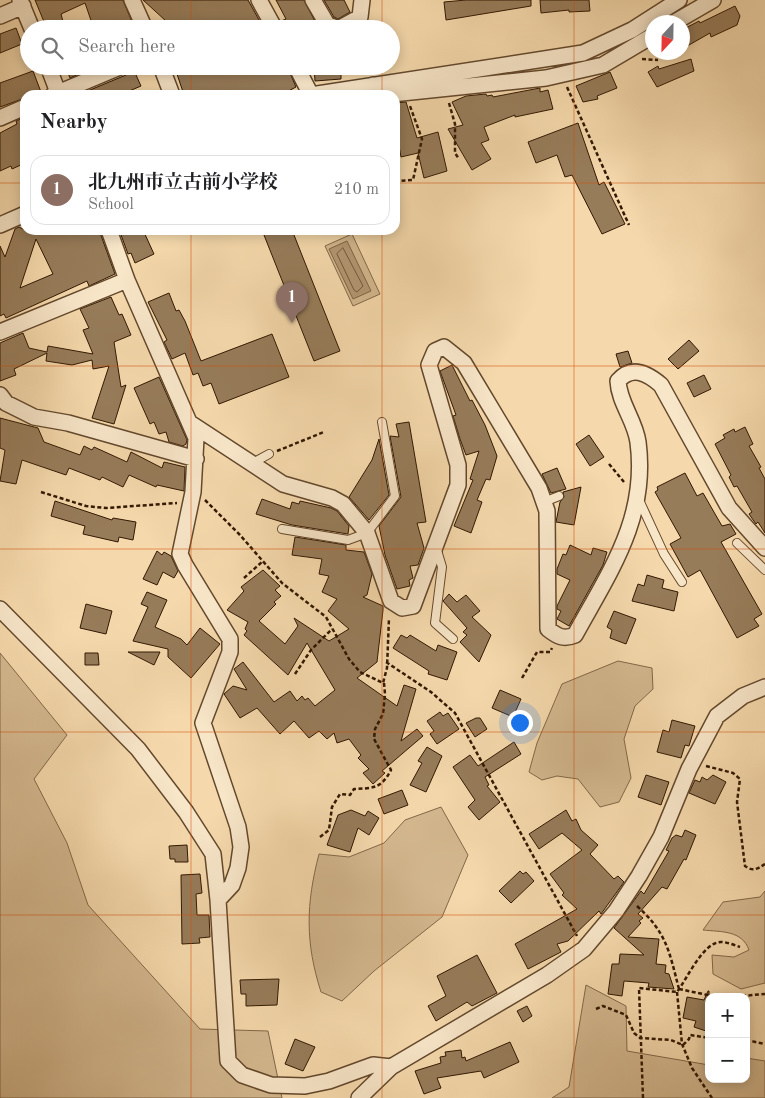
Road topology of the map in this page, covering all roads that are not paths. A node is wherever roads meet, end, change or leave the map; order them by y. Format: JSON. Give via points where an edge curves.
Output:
{"nodes":[{"id":1,"x":132,"y":0,"type":"edge"},
{"id":2,"x":259,"y":0,"type":"edge"},
{"id":3,"x":312,"y":0,"type":"edge"},
{"id":4,"x":362,"y":0,"type":"edge"},
{"id":5,"x":678,"y":0,"type":"edge"},
{"id":6,"x":713,"y":0,"type":"edge"},
{"id":7,"x":22,"y":3,"type":"edge"},
{"id":8,"x":687,"y":15,"type":"edge"},
{"id":9,"x":0,"y":16,"type":"edge"},
{"id":10,"x":29,"y":20,"type":"edge"},
{"id":11,"x":141,"y":20,"type":"edge"},
{"id":12,"x":270,"y":20,"type":"edge"},
{"id":13,"x":324,"y":20,"type":"edge"},
{"id":14,"x":354,"y":20,"type":"edge"},
{"id":15,"x":645,"y":40,"type":"edge"},
{"id":16,"x":51,"y":75,"type":"edge"},
{"id":17,"x":101,"y":75,"type":"edge"},
{"id":18,"x":164,"y":75,"type":"edge"},
{"id":19,"x":301,"y":75,"type":"edge"},
{"id":20,"x":373,"y":85,"type":"junction"},
{"id":21,"x":56,"y":90,"type":"edge"},
{"id":22,"x":66,"y":90,"type":"edge"},
{"id":23,"x":170,"y":90,"type":"edge"},
{"id":24,"x":308,"y":90,"type":"edge"},
{"id":25,"x":342,"y":90,"type":"edge"},
{"id":26,"x":379,"y":90,"type":"edge"},
{"id":27,"x":400,"y":93,"type":"edge"},
{"id":28,"x":20,"y":109,"type":"edge"},
{"id":29,"x":0,"y":118,"type":"edge"},
{"id":30,"x":20,"y":216,"type":"edge"},
{"id":31,"x":0,"y":224,"type":"edge"},
{"id":32,"x":110,"y":235,"type":"edge"},
{"id":33,"x":127,"y":280,"type":"junction"},
{"id":34,"x":0,"y":332,"type":"edge"},
{"id":35,"x":0,"y":395,"type":"edge"},
{"id":36,"x":382,"y":422,"type":"dead end"},
{"id":37,"x":190,"y":423,"type":"junction"},
{"id":38,"x":269,"y":454,"type":"road end"},
{"id":39,"x":196,"y":459,"type":"junction"},
{"id":40,"x":251,"y":464,"type":"junction"},
{"id":41,"x":560,"y":496,"type":"dead end"},
{"id":42,"x":638,"y":497,"type":"junction"},
{"id":43,"x":544,"y":502,"type":"junction"},
{"id":44,"x":282,"y":529,"type":"dead end"},
{"id":45,"x":367,"y":533,"type":"junction"},
{"id":46,"x":737,"y":544,"type":"dead end"},
{"id":47,"x":436,"y":546,"type":"junction"},
{"id":48,"x":765,"y":548,"type":"edge"},
{"id":49,"x":765,"y":570,"type":"edge"},
{"id":50,"x":682,"y":582,"type":"dead end"},
{"id":51,"x":0,"y":609,"type":"edge"},
{"id":52,"x":453,"y":639,"type":"dead end"},
{"id":53,"x":765,"y":687,"type":"edge"},
{"id":54,"x":218,"y":900,"type":"junction"},
{"id":55,"x":391,"y":1067,"type":"junction"},
{"id":56,"x":358,"y":1098,"type":"edge"}],
"edges":[{"from":1,"to":11,"type":"street"},
{"from":2,"to":12,"type":"street"},
{"from":3,"to":13,"type":"street"},
{"from":4,"to":14,"type":"street","via":[[360,17]]},
{"from":5,"to":20,"type":"street","via":[[632,30],[583,53]]},
{"from":6,"to":8,"type":"street"},
{"from":7,"to":9,"type":"street"},
{"from":7,"to":10,"type":"street"},
{"from":15,"to":27,"type":"street","via":[[603,65],[561,74]]},
{"from":16,"to":21,"type":"street"},
{"from":17,"to":22,"type":"street"},
{"from":18,"to":23,"type":"street"},
{"from":19,"to":24,"type":"street"},
{"from":20,"to":25,"type":"street"},
{"from":20,"to":26,"type":"street"},
{"from":28,"to":29,"type":"street"},
{"from":30,"to":31,"type":"street"},
{"from":32,"to":33,"type":"street"},
{"from":33,"to":34,"type":"street"},
{"from":33,"to":37,"type":"street"},
{"from":35,"to":39,"type":"street","via":[[6,403],[34,417],[68,423]]},
{"from":36,"to":45,"type":"lane","via":[[395,496]]},
{"from":37,"to":39,"type":"street","via":[[196,438]]},
{"from":37,"to":40,"type":"street"},
{"from":38,"to":40,"type":"lane"},
{"from":39,"to":54,"type":"street","via":[[180,554],[230,639],[230,652],[203,723],[238,827],[241,847],[232,885]]},
{"from":40,"to":45,"type":"street","via":[[283,484],[343,504]]},
{"from":41,"to":43,"type":"lane"},
{"from":42,"to":43,"type":"street","via":[[627,537],[575,635],[568,638],[548,629],[549,557]]},
{"from":42,"to":48,"type":"street","via":[[638,440],[618,395],[618,381],[624,373],[633,371],[649,374],[661,385],[728,508]]},
{"from":42,"to":50,"type":"lane","via":[[664,554]]},
{"from":43,"to":47,"type":"street","via":[[539,488],[464,363],[444,347],[435,351],[429,365],[458,465],[458,484]]},
{"from":44,"to":45,"type":"lane","via":[[348,540]]},
{"from":45,"to":47,"type":"street","via":[[393,602],[402,608],[413,606]]},
{"from":46,"to":49,"type":"lane"},
{"from":47,"to":52,"type":"lane","via":[[442,567],[435,623]]},
{"from":51,"to":54,"type":"street","via":[[138,749],[186,812],[213,854]]},
{"from":53,"to":55,"type":"street","via":[[743,696],[717,716],[692,762],[661,837],[626,896],[584,949],[547,975]]},
{"from":54,"to":55,"type":"street","via":[[228,1061],[242,1074],[271,1085],[304,1086],[329,1081],[372,1065]]},
{"from":55,"to":56,"type":"street"}]}
